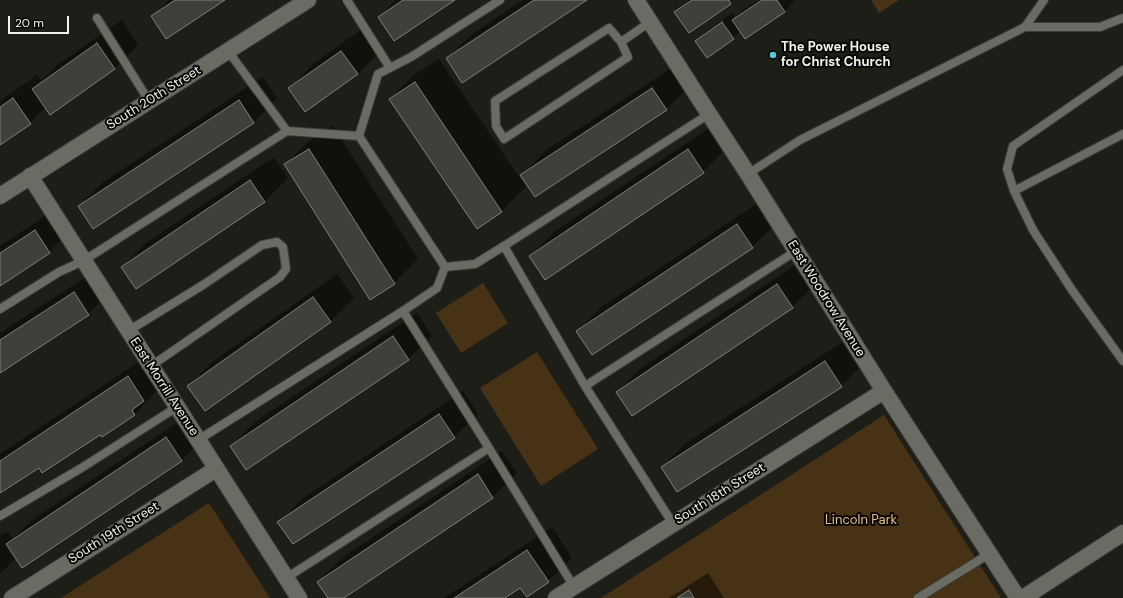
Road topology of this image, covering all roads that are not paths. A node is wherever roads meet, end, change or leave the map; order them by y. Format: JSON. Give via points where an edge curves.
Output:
{"nodes":[{"id":1,"x":308,"y":0,"type":"edge"},
{"id":2,"x":347,"y":0,"type":"edge"},
{"id":3,"x":500,"y":0,"type":"edge"},
{"id":4,"x":636,"y":0,"type":"edge"},
{"id":5,"x":1044,"y":0,"type":"edge"},
{"id":6,"x":97,"y":18,"type":"dead end"},
{"id":7,"x":1123,"y":18,"type":"edge"},
{"id":8,"x":650,"y":22,"type":"junction"},
{"id":9,"x":1025,"y":27,"type":"junction"},
{"id":10,"x":621,"y":42,"type":"junction"},
{"id":11,"x":228,"y":51,"type":"junction"},
{"id":12,"x":390,"y":68,"type":"junction"},
{"id":13,"x":1123,"y":70,"type":"edge"},
{"id":14,"x":149,"y":101,"type":"junction"},
{"id":15,"x":709,"y":114,"type":"junction"},
{"id":16,"x":286,"y":131,"type":"junction"},
{"id":17,"x":1123,"y":134,"type":"edge"},
{"id":18,"x":360,"y":136,"type":"junction"},
{"id":19,"x":748,"y":174,"type":"junction"},
{"id":20,"x":30,"y":176,"type":"junction"},
{"id":21,"x":1014,"y":191,"type":"junction"},
{"id":22,"x":0,"y":196,"type":"edge"},
{"id":23,"x":504,"y":246,"type":"junction"},
{"id":24,"x":796,"y":251,"type":"junction"},
{"id":25,"x":83,"y":261,"type":"junction"},
{"id":26,"x":445,"y":267,"type":"junction"},
{"id":27,"x":0,"y":309,"type":"edge"},
{"id":28,"x":403,"y":311,"type":"junction"},
{"id":29,"x":128,"y":331,"type":"junction"},
{"id":30,"x":1123,"y":361,"type":"edge"},
{"id":31,"x":151,"y":366,"type":"junction"},
{"id":32,"x":585,"y":386,"type":"junction"},
{"id":33,"x":884,"y":391,"type":"junction"},
{"id":34,"x":177,"y":407,"type":"junction"},
{"id":35,"x":198,"y":440,"type":"junction"},
{"id":36,"x":488,"y":448,"type":"junction"},
{"id":37,"x":216,"y":468,"type":"junction"},
{"id":38,"x":0,"y":516,"type":"edge"},
{"id":39,"x":673,"y":524,"type":"junction"},
{"id":40,"x":1123,"y":533,"type":"edge"},
{"id":41,"x":989,"y":554,"type":"junction"},
{"id":42,"x":286,"y":578,"type":"junction"},
{"id":43,"x":574,"y":587,"type":"junction"},
{"id":44,"x":12,"y":598,"type":"edge"},
{"id":45,"x":299,"y":598,"type":"edge"},
{"id":46,"x":556,"y":598,"type":"edge"},
{"id":47,"x":918,"y":598,"type":"edge"},
{"id":48,"x":1018,"y":598,"type":"edge"},
{"id":49,"x":1023,"y":598,"type":"edge"}],
"edges":[{"from":1,"to":11,"type":"street","name":"South 20th Street"},
{"from":2,"to":12,"type":"lane"},
{"from":3,"to":12,"type":"lane"},
{"from":4,"to":8,"type":"street","name":"East Woodrow Avenue"},
{"from":5,"to":9,"type":"lane"},
{"from":6,"to":14,"type":"lane"},
{"from":7,"to":9,"type":"lane","via":[[1100,27]]},
{"from":8,"to":10,"type":"lane"},
{"from":8,"to":15,"type":"street","name":"East Woodrow Avenue"},
{"from":9,"to":19,"type":"lane","via":[[800,140]]},
{"from":10,"to":10,"type":"lane","via":[[609,28],[495,101],[496,126],[504,139],[628,57]]},
{"from":11,"to":14,"type":"street","name":"South 20th Street"},
{"from":11,"to":16,"type":"lane"},
{"from":12,"to":18,"type":"lane","via":[[378,74]]},
{"from":13,"to":21,"type":"lane","via":[[1013,146],[1007,169]]},
{"from":14,"to":20,"type":"street","name":"South 20th Street"},
{"from":15,"to":19,"type":"street","name":"East Woodrow Avenue"},
{"from":15,"to":23,"type":"lane"},
{"from":16,"to":18,"type":"lane"},
{"from":16,"to":25,"type":"lane"},
{"from":17,"to":21,"type":"lane"},
{"from":18,"to":26,"type":"lane"},
{"from":19,"to":24,"type":"street","name":"East Woodrow Avenue"},
{"from":20,"to":22,"type":"street","name":"South 20th Street"},
{"from":20,"to":25,"type":"street","name":"East Morrill Avenue"},
{"from":21,"to":30,"type":"lane","via":[[1033,230]]},
{"from":23,"to":26,"type":"lane","via":[[475,264]]},
{"from":23,"to":32,"type":"lane"},
{"from":24,"to":32,"type":"lane"},
{"from":24,"to":33,"type":"street","name":"East Woodrow Avenue"},
{"from":25,"to":27,"type":"lane","via":[[59,272]]},
{"from":25,"to":29,"type":"street","name":"East Morrill Avenue"},
{"from":26,"to":28,"type":"lane","via":[[437,288]]},
{"from":28,"to":35,"type":"lane"},
{"from":28,"to":36,"type":"lane"},
{"from":29,"to":31,"type":"street","name":"East Morrill Avenue"},
{"from":29,"to":31,"type":"lane","via":[[262,245],[277,242],[283,247],[286,269],[280,278]]},
{"from":31,"to":34,"type":"street","name":"East Morrill Avenue"},
{"from":32,"to":39,"type":"lane"},
{"from":33,"to":39,"type":"street","name":"South 18th Street"},
{"from":33,"to":41,"type":"street","name":"East Woodrow Avenue"},
{"from":34,"to":35,"type":"street","name":"East Morrill Avenue"},
{"from":34,"to":38,"type":"lane","via":[[83,468]]},
{"from":35,"to":37,"type":"street","name":"East Morrill Avenue"},
{"from":36,"to":42,"type":"lane"},
{"from":36,"to":43,"type":"lane"},
{"from":37,"to":42,"type":"street","name":"East Morrill Avenue"},
{"from":37,"to":44,"type":"street","name":"South 19th Street"},
{"from":39,"to":43,"type":"street","name":"South 18th Street"},
{"from":40,"to":49,"type":"street"},
{"from":41,"to":47,"type":"lane"},
{"from":41,"to":48,"type":"street","name":"East Woodrow Avenue"},
{"from":42,"to":45,"type":"street","name":"East Morrill Avenue"},
{"from":43,"to":46,"type":"street","name":"South 18th Street"}]}
